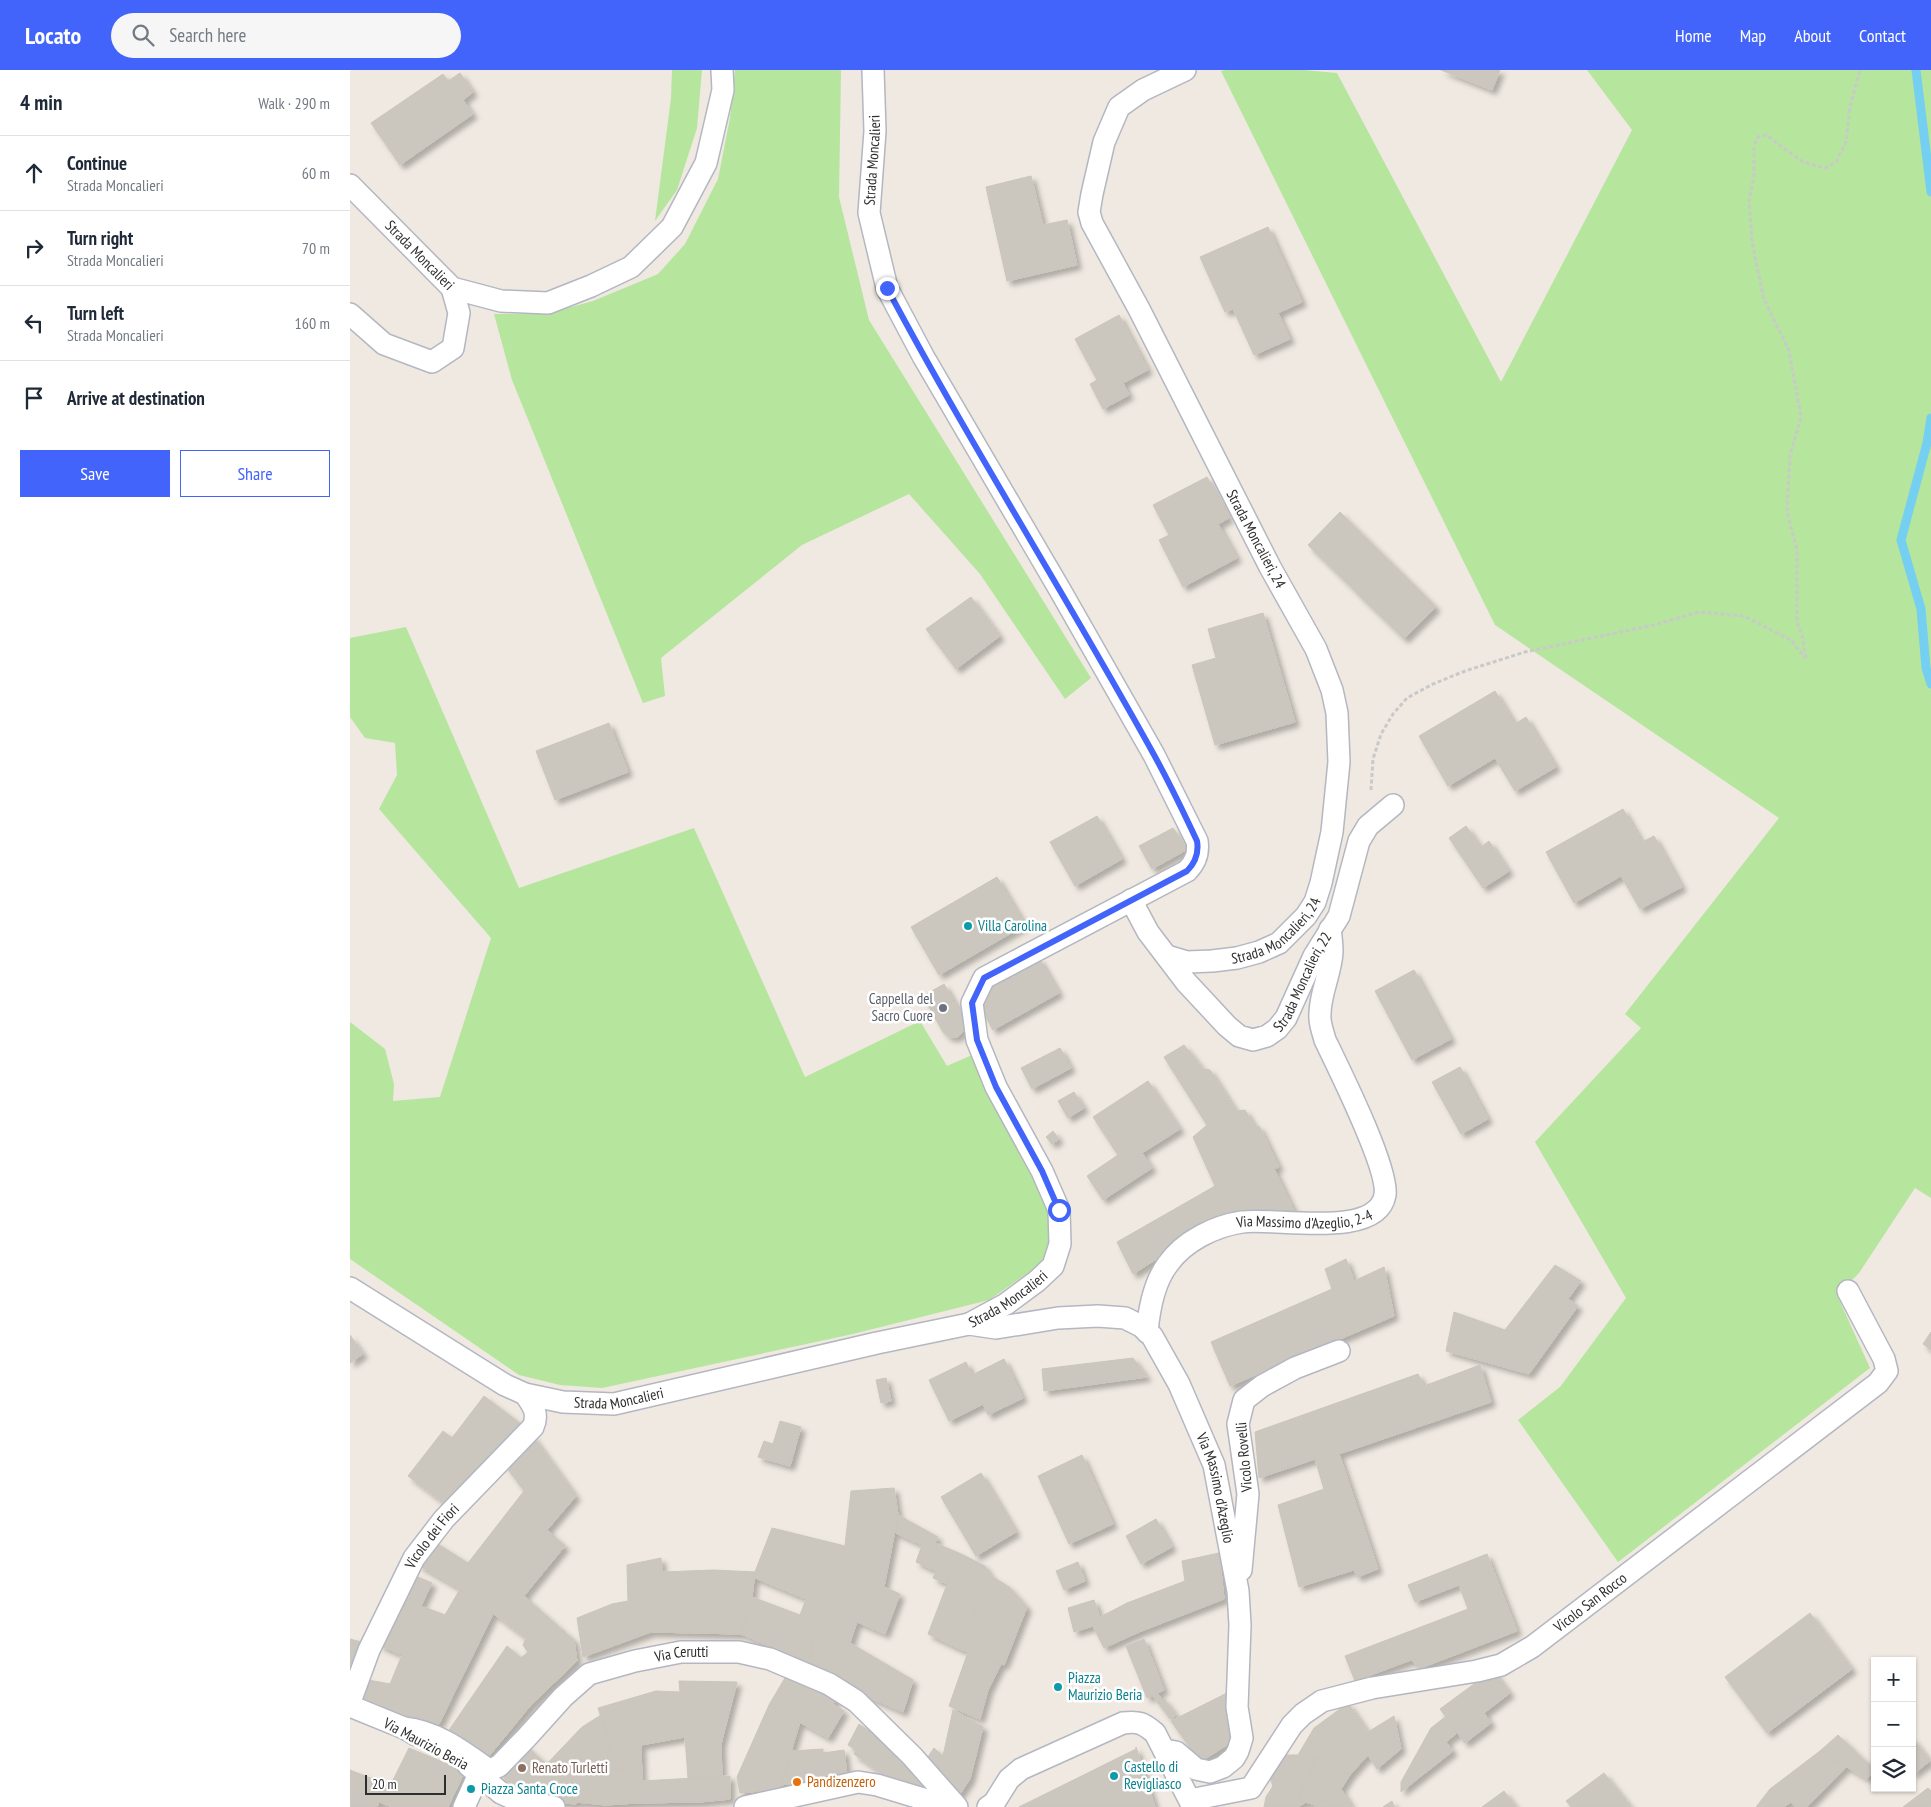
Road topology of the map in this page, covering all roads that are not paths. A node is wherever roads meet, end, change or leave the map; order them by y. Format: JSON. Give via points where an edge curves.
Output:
{"nodes":[{"id":1,"x":722,"y":70,"type":"edge"},
{"id":2,"x":873,"y":70,"type":"edge"},
{"id":3,"x":1185,"y":70,"type":"edge"},
{"id":4,"x":350,"y":185,"type":"edge"},
{"id":5,"x":452,"y":288,"type":"junction"},
{"id":6,"x":350,"y":314,"type":"edge"},
{"id":7,"x":1393,"y":805,"type":"dead end"},
{"id":8,"x":1131,"y":900,"type":"junction"},
{"id":9,"x":1330,"y":929,"type":"junction"},
{"id":10,"x":1167,"y":956,"type":"junction"},
{"id":11,"x":350,"y":1288,"type":"edge"},
{"id":12,"x":1848,"y":1291,"type":"dead end"},
{"id":13,"x":969,"y":1324,"type":"junction"},
{"id":14,"x":1147,"y":1332,"type":"junction"},
{"id":15,"x":1339,"y":1350,"type":"dead end"},
{"id":16,"x":524,"y":1394,"type":"junction"},
{"id":17,"x":1238,"y":1591,"type":"junction"},
{"id":18,"x":350,"y":1702,"type":"edge"},
{"id":19,"x":350,"y":1706,"type":"edge"},
{"id":20,"x":404,"y":1728,"type":"junction"},
{"id":21,"x":1162,"y":1744,"type":"junction"},
{"id":22,"x":479,"y":1774,"type":"junction"},
{"id":23,"x":1192,"y":1804,"type":"edge"},
{"id":24,"x":464,"y":1807,"type":"edge"},
{"id":25,"x":554,"y":1807,"type":"edge"},
{"id":26,"x":745,"y":1807,"type":"edge"},
{"id":27,"x":950,"y":1807,"type":"edge"},
{"id":28,"x":957,"y":1807,"type":"edge"},
{"id":29,"x":988,"y":1807,"type":"edge"}],
"edges":[{"from":1,"to":5,"type":"street","name":"Strada Moncalieri","via":[[723,90],[706,163],[672,227],[631,267],[548,303],[501,301]]},
{"from":2,"to":8,"type":"street","name":"Strada Moncalieri","via":[[875,131],[869,213],[887,288],[923,356],[1149,746],[1197,841],[1199,851],[1187,871]]},
{"from":3,"to":10,"type":"street","name":"Strada Moncalieri, 24","via":[[1118,106],[1104,142],[1089,212],[1092,224],[1316,649],[1337,713],[1339,762],[1332,832],[1322,883],[1306,916],[1279,943],[1259,952],[1212,961],[1187,962]]},
{"from":4,"to":5,"type":"street","name":"Strada Moncalieri"},
{"from":5,"to":6,"type":"street","via":[[459,313],[453,348],[432,362],[384,344]]},
{"from":7,"to":9,"type":"street","name":"Strada Moncalieri, 22","via":[[1368,826],[1359,841],[1344,900]]},
{"from":8,"to":10,"type":"street","name":"Strada Moncalieri, 22","via":[[1148,932]]},
{"from":8,"to":13,"type":"street","name":"Strada Moncalieri","via":[[984,978],[976,992],[972,1003],[977,1040],[996,1087],[1042,1171],[1059,1210],[1060,1244],[1053,1266],[1037,1281],[1006,1304]]},
{"from":9,"to":10,"type":"street","name":"Strada Moncalieri, 22","via":[[1286,1018],[1267,1036],[1253,1040],[1239,1036],[1227,1026]]},
{"from":9,"to":14,"type":"street","name":"Via Massimo d'Azeglio, 2-4","via":[[1332,952],[1320,1024],[1382,1170],[1385,1195],[1381,1204],[1369,1217],[1359,1220],[1338,1223],[1242,1222],[1202,1236],[1166,1265],[1153,1300]]},
{"from":11,"to":16,"type":"street","name":"Strada Moncalieri"},
{"from":12,"to":23,"type":"street","name":"Vicolo San Rocco","via":[[1884,1359],[1887,1371],[1878,1383],[1532,1648],[1501,1664],[1477,1671],[1372,1688],[1322,1701],[1292,1725],[1251,1788]]},
{"from":13,"to":14,"type":"street","name":"Via Massimo d'Azeglio","via":[[996,1328],[1058,1318],[1098,1316],[1125,1318]]},
{"from":13,"to":16,"type":"street","name":"Strada Moncalieri","via":[[614,1404],[563,1402]]},
{"from":14,"to":17,"type":"street","name":"Via Massimo d'Azeglio","via":[[1179,1384],[1214,1465]]},
{"from":15,"to":17,"type":"street","name":"Vicolo Rovelli","via":[[1295,1368],[1244,1400],[1238,1424],[1248,1494]]},
{"from":16,"to":18,"type":"street","name":"Vicolo dei Fiori","via":[[536,1413],[536,1421],[444,1519],[414,1558],[369,1650]]},
{"from":17,"to":21,"type":"street","name":"Via Massimo d'Azeglio","via":[[1238,1706],[1242,1738],[1238,1751],[1223,1767],[1210,1772],[1196,1769]]},
{"from":19,"to":20,"type":"street","name":"Via Maurizio Beria"},
{"from":20,"to":22,"type":"street","name":"Via Maurizio Beria"},
{"from":20,"to":28,"type":"street","name":"Via Cerutti","via":[[416,1729],[447,1741],[492,1770],[589,1674],[681,1652],[739,1652],[770,1659],[829,1684],[856,1701],[912,1756]]},
{"from":21,"to":23,"type":"street"},
{"from":21,"to":29,"type":"street","via":[[1146,1726],[1136,1721],[1123,1723],[1020,1769]]},
{"from":22,"to":24,"type":"street"},
{"from":22,"to":25,"type":"street","name":"Via Maurizio Beria","via":[[494,1789],[509,1797]]},
{"from":26,"to":27,"type":"street","via":[[858,1782]]}]}
